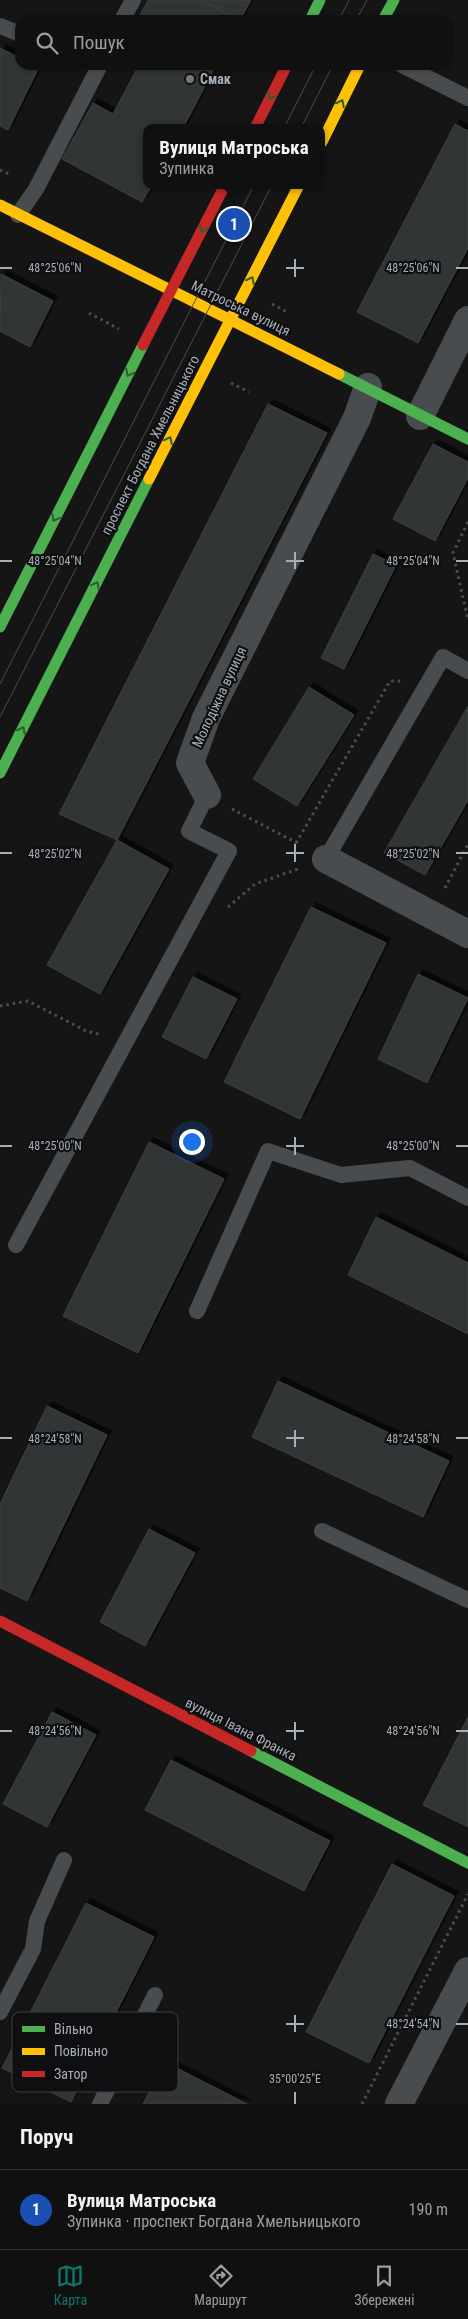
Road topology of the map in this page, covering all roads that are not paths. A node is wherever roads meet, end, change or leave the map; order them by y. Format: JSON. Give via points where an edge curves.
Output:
{"nodes":[{"id":1,"x":133,"y":0,"type":"edge"},
{"id":2,"x":320,"y":0,"type":"edge"},
{"id":3,"x":394,"y":0,"type":"edge"},
{"id":4,"x":125,"y":15,"type":"edge"},
{"id":5,"x":312,"y":15,"type":"edge"},
{"id":6,"x":386,"y":15,"type":"edge"},
{"id":7,"x":0,"y":26,"type":"edge"},
{"id":8,"x":15,"y":32,"type":"edge"},
{"id":9,"x":95,"y":70,"type":"edge"},
{"id":10,"x":284,"y":70,"type":"edge"},
{"id":11,"x":358,"y":70,"type":"edge"},
{"id":12,"x":412,"y":70,"type":"edge"},
{"id":13,"x":468,"y":98,"type":"edge"},
{"id":14,"x":257,"y":124,"type":"edge"},
{"id":15,"x":325,"y":136,"type":"edge"},
{"id":16,"x":223,"y":189,"type":"edge"},
{"id":17,"x":297,"y":189,"type":"edge"},
{"id":18,"x":0,"y":205,"type":"edge"},
{"id":19,"x":18,"y":215,"type":"junction"},
{"id":20,"x":172,"y":290,"type":"junction"},
{"id":21,"x":231,"y":319,"type":"junction"},
{"id":22,"x":468,"y":320,"type":"edge"},
{"id":23,"x":368,"y":387,"type":"junction"},
{"id":24,"x":420,"y":416,"type":"junction"},
{"id":25,"x":468,"y":439,"type":"edge"},
{"id":26,"x":0,"y":627,"type":"edge"},
{"id":27,"x":468,"y":671,"type":"edge"},
{"id":28,"x":0,"y":773,"type":"edge"},
{"id":29,"x":207,"y":795,"type":"joint"},
{"id":30,"x":326,"y":859,"type":"joint"},
{"id":31,"x":468,"y":934,"type":"edge"},
{"id":32,"x":468,"y":1198,"type":"edge"},
{"id":33,"x":16,"y":1245,"type":"dead end"},
{"id":34,"x":197,"y":1310,"type":"dead end"},
{"id":35,"x":322,"y":1531,"type":"dead end"},
{"id":36,"x":468,"y":1600,"type":"edge"},
{"id":37,"x":0,"y":1621,"type":"edge"},
{"id":38,"x":64,"y":1860,"type":"dead end"},
{"id":39,"x":468,"y":1863,"type":"edge"},
{"id":40,"x":468,"y":1971,"type":"edge"},
{"id":41,"x":155,"y":1995,"type":"dead end"},
{"id":42,"x":0,"y":2012,"type":"edge"},
{"id":43,"x":146,"y":2012,"type":"edge"},
{"id":44,"x":106,"y":2092,"type":"edge"},
{"id":45,"x":100,"y":2104,"type":"edge"},
{"id":46,"x":400,"y":2104,"type":"edge"}],
"edges":[{"from":1,"to":4,"type":"lane"},
{"from":2,"to":5,"type":"main road"},
{"from":3,"to":6,"type":"main road"},
{"from":7,"to":8,"type":"lane"},
{"from":9,"to":19,"type":"lane","via":[[36,189]]},
{"from":10,"to":14,"type":"main road","one_way":true},
{"from":15,"to":11,"type":"main road","one_way":true},
{"from":12,"to":13,"type":"lane"},
{"from":16,"to":20,"type":"main road","one_way":true},
{"from":21,"to":17,"type":"main road","name":"проспект Богдана Хмельницького","one_way":true},
{"from":18,"to":19,"type":"main road","name":"Матроська вулиця"},
{"from":19,"to":20,"type":"main road","name":"Матроська вулиця"},
{"from":20,"to":21,"type":"main road","name":"Матроська вулиця"},
{"from":20,"to":26,"type":"main road","one_way":true},
{"from":21,"to":23,"type":"main road","name":"Матроська вулиця"},
{"from":28,"to":21,"type":"main road","name":"проспект Богдана Хмельницького","one_way":true},
{"from":22,"to":24,"type":"street"},
{"from":23,"to":24,"type":"main road","name":"Матроська вулиця"},
{"from":23,"to":29,"type":"street","name":"Молодіжна вулиця","via":[[357,418],[206,718],[190,763]]},
{"from":24,"to":25,"type":"main road","name":"Матроська вулиця"},
{"from":27,"to":30,"type":"lane","via":[[443,657]]},
{"from":29,"to":33,"type":"lane","via":[[189,831],[229,851]]},
{"from":30,"to":31,"type":"street"},
{"from":32,"to":34,"type":"lane","via":[[410,1168],[341,1175],[268,1152]]},
{"from":35,"to":36,"type":"lane"},
{"from":37,"to":39,"type":"main road","name":"вулиця Івана Франка"},
{"from":38,"to":42,"type":"lane","via":[[36,1921],[33,1949]]},
{"from":40,"to":46,"type":"street"},
{"from":41,"to":43,"type":"lane"},
{"from":44,"to":45,"type":"lane"}]}
